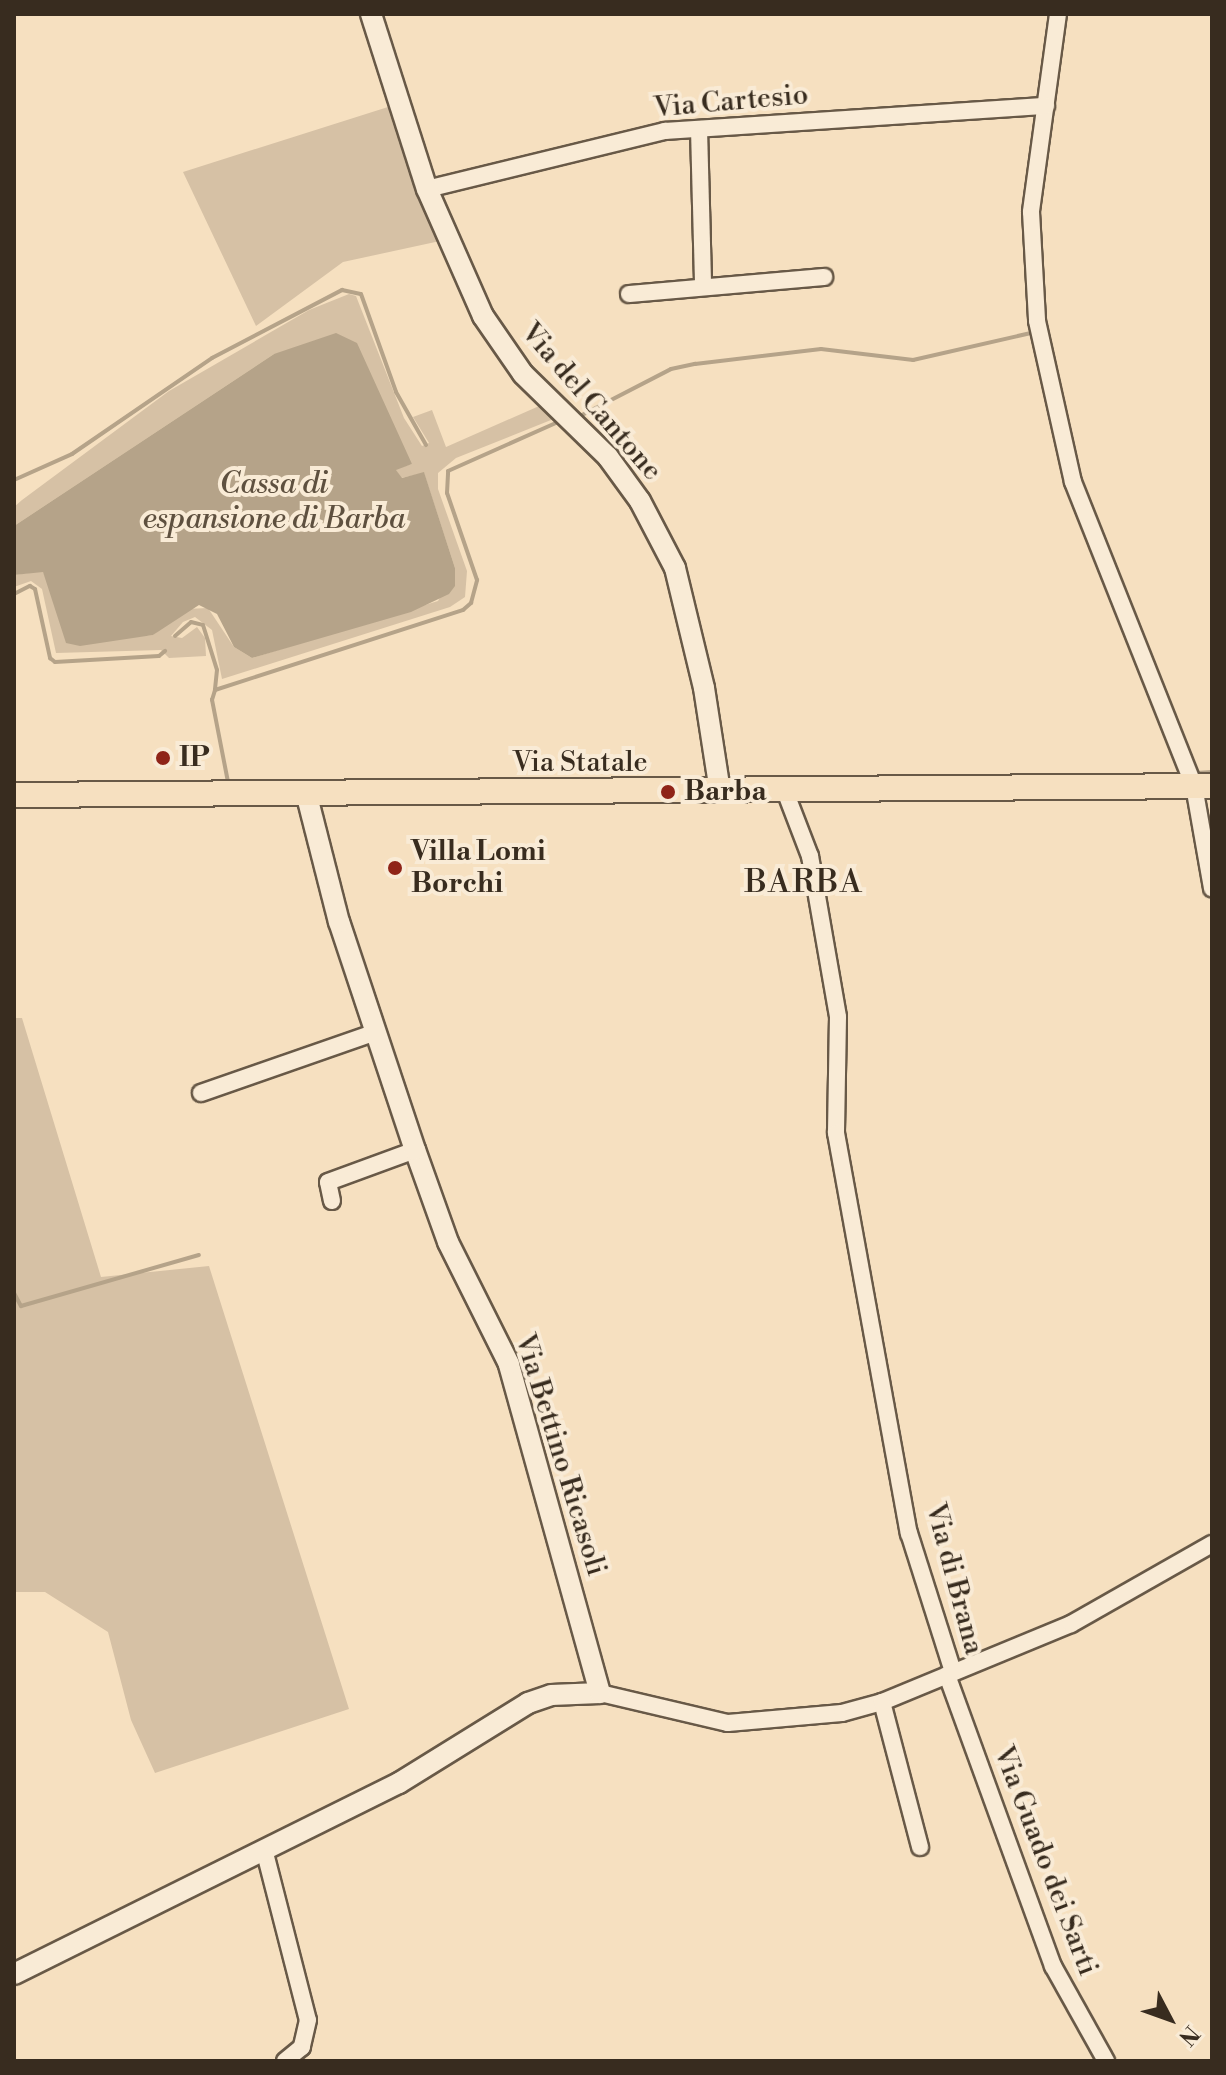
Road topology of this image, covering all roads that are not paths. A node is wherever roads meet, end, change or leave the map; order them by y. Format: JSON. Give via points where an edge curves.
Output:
{"nodes":[{"id":1,"x":371,"y":14,"type":"edge"},
{"id":2,"x":1058,"y":14,"type":"edge"},
{"id":3,"x":1046,"y":106,"type":"junction"},
{"id":4,"x":699,"y":129,"type":"junction"},
{"id":5,"x":427,"y":189,"type":"junction"},
{"id":6,"x":824,"y":277,"type":"dead end"},
{"id":7,"x":703,"y":287,"type":"junction"},
{"id":8,"x":629,"y":294,"type":"dead end"},
{"id":9,"x":1203,"y":786,"type":"edge"},
{"id":10,"x":720,"y":791,"type":"junction"},
{"id":11,"x":785,"y":791,"type":"junction"},
{"id":12,"x":306,"y":793,"type":"junction"},
{"id":13,"x":14,"y":795,"type":"edge"},
{"id":14,"x":1212,"y":888,"type":"edge"},
{"id":15,"x":376,"y":1032,"type":"junction"},
{"id":16,"x":201,"y":1093,"type":"dead end"},
{"id":17,"x":415,"y":1150,"type":"junction"},
{"id":18,"x":332,"y":1201,"type":"dead end"},
{"id":19,"x":1212,"y":1544,"type":"edge"},
{"id":20,"x":950,"y":1673,"type":"junction"},
{"id":21,"x":600,"y":1693,"type":"junction"},
{"id":22,"x":882,"y":1702,"type":"junction"},
{"id":23,"x":920,"y":1847,"type":"dead end"},
{"id":24,"x":265,"y":1853,"type":"junction"},
{"id":25,"x":14,"y":1974,"type":"edge"},
{"id":26,"x":285,"y":2061,"type":"edge"},
{"id":27,"x":1106,"y":2061,"type":"edge"}],
"edges":[{"from":1,"to":5,"type":"street","name":"Via del Cantone"},
{"from":2,"to":3,"type":"street"},
{"from":3,"to":4,"type":"street","name":"Via Cartesio"},
{"from":3,"to":9,"type":"street","via":[[1031,212],[1037,321],[1056,422],[1095,541]]},
{"from":4,"to":5,"type":"street","name":"Via Cartesio","via":[[665,131]]},
{"from":4,"to":7,"type":"street"},
{"from":5,"to":10,"type":"street","name":"Via del Cantone","via":[[483,316],[523,374],[608,457],[640,501],[675,568],[704,688]]},
{"from":6,"to":7,"type":"street"},
{"from":7,"to":8,"type":"street"},
{"from":9,"to":11,"type":"main road","name":"Via Statale"},
{"from":9,"to":14,"type":"street"},
{"from":10,"to":11,"type":"main road","name":"Via Statale"},
{"from":10,"to":12,"type":"main road","name":"Via Statale"},
{"from":11,"to":20,"type":"street","name":"Via di Brana","via":[[810,856],[838,1017],[836,1133],[906,1518]]},
{"from":12,"to":13,"type":"main road","name":"Via Statale"},
{"from":12,"to":15,"type":"street","name":"Via Bettino Ricasoli","via":[[339,922]]},
{"from":15,"to":16,"type":"street"},
{"from":15,"to":17,"type":"street","name":"Via Bettino Ricasoli"},
{"from":17,"to":18,"type":"street","via":[[328,1182]]},
{"from":17,"to":21,"type":"street","name":"Via Bettino Ricasoli","via":[[448,1242],[509,1364]]},
{"from":19,"to":20,"type":"street","via":[[1114,1604]]},
{"from":20,"to":22,"type":"street","name":"Via di Brana"},
{"from":20,"to":27,"type":"street","name":"Via Guado dei Sarti","via":[[1053,1966]]},
{"from":21,"to":22,"type":"street","name":"Via di Brana","via":[[728,1723],[816,1719]]},
{"from":21,"to":24,"type":"street","name":"Via di Brana","via":[[551,1695],[528,1703],[399,1783]]},
{"from":22,"to":23,"type":"street"},
{"from":24,"to":25,"type":"street","name":"Via di Brana"},
{"from":24,"to":26,"type":"street","via":[[308,2020],[302,2047]]}]}
